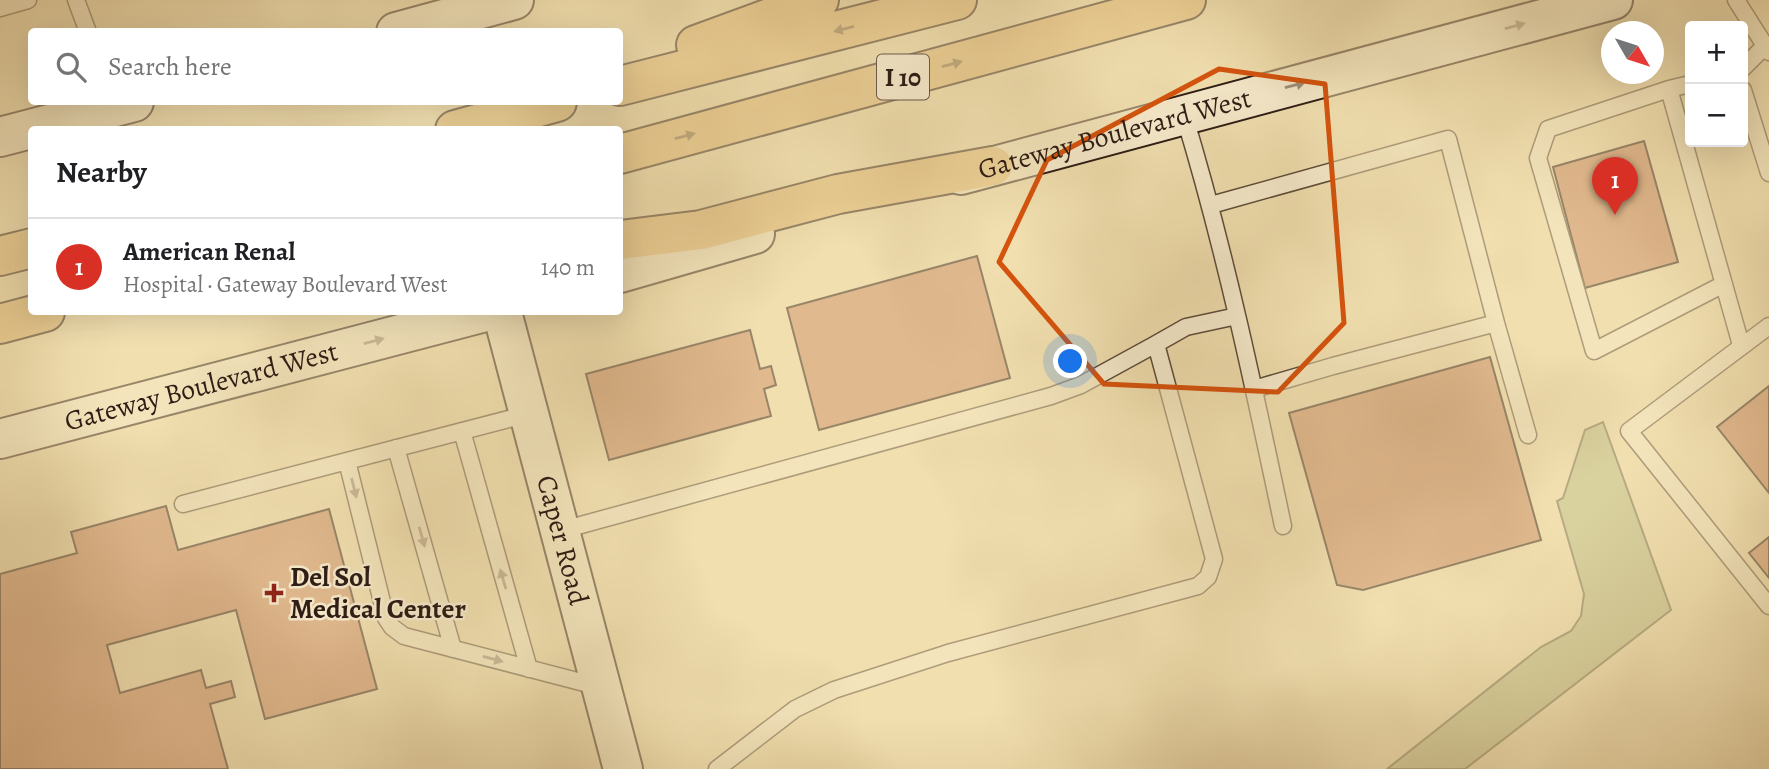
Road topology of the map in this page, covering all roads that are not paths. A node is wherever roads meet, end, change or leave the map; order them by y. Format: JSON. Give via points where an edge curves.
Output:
{"nodes":[{"id":1,"x":28,"y":0,"type":"edge"},
{"id":2,"x":76,"y":0,"type":"edge"},
{"id":3,"x":514,"y":0,"type":"edge"},
{"id":4,"x":819,"y":0,"type":"edge"},
{"id":5,"x":957,"y":0,"type":"edge"},
{"id":6,"x":1186,"y":0,"type":"edge"},
{"id":7,"x":1613,"y":0,"type":"edge"},
{"id":8,"x":1736,"y":0,"type":"edge"},
{"id":9,"x":0,"y":8,"type":"edge"},
{"id":10,"x":86,"y":28,"type":"edge"},
{"id":11,"x":411,"y":28,"type":"edge"},
{"id":12,"x":1766,"y":49,"type":"edge"},
{"id":13,"x":1748,"y":64,"type":"edge"},
{"id":14,"x":623,"y":72,"type":"edge"},
{"id":15,"x":623,"y":85,"type":"edge"},
{"id":16,"x":1685,"y":85,"type":"edge"},
{"id":17,"x":1669,"y":89,"type":"junction"},
{"id":18,"x":115,"y":105,"type":"edge"},
{"id":19,"x":1748,"y":106,"type":"edge"},
{"id":20,"x":527,"y":107,"type":"edge"},
{"id":21,"x":1185,"y":115,"type":"junction"},
{"id":22,"x":39,"y":126,"type":"edge"},
{"id":23,"x":468,"y":126,"type":"edge"},
{"id":24,"x":28,"y":129,"type":"edge"},
{"id":25,"x":0,"y":137,"type":"edge"},
{"id":26,"x":623,"y":153,"type":"edge"},
{"id":27,"x":993,"y":166,"type":"junction"},
{"id":28,"x":1769,"y":173,"type":"edge"},
{"id":29,"x":1211,"y":205,"type":"junction"},
{"id":30,"x":623,"y":240,"type":"edge"},
{"id":31,"x":28,"y":249,"type":"edge"},
{"id":32,"x":0,"y":256,"type":"edge"},
{"id":33,"x":623,"y":272,"type":"edge"},
{"id":34,"x":1724,"y":284,"type":"junction"},
{"id":35,"x":34,"y":315,"type":"edge"},
{"id":36,"x":474,"y":315,"type":"edge"},
{"id":37,"x":503,"y":315,"type":"edge"},
{"id":38,"x":1237,"y":316,"type":"junction"},
{"id":39,"x":1496,"y":323,"type":"junction"},
{"id":40,"x":0,"y":324,"type":"edge"},
{"id":41,"x":1769,"y":326,"type":"edge"},
{"id":42,"x":1156,"y":344,"type":"junction"},
{"id":43,"x":1741,"y":345,"type":"junction"},
{"id":44,"x":1254,"y":389,"type":"junction"},
{"id":45,"x":528,"y":414,"type":"junction"},
{"id":46,"x":461,"y":431,"type":"junction"},
{"id":47,"x":1528,"y":435,"type":"dead end"},
{"id":48,"x":0,"y":439,"type":"edge"},
{"id":49,"x":396,"y":448,"type":"junction"},
{"id":50,"x":347,"y":461,"type":"junction"},
{"id":51,"x":183,"y":503,"type":"dead end"},
{"id":52,"x":1283,"y":526,"type":"dead end"},
{"id":53,"x":559,"y":531,"type":"junction"},
{"id":54,"x":1769,"y":606,"type":"edge"},
{"id":55,"x":453,"y":649,"type":"junction"},
{"id":56,"x":528,"y":669,"type":"junction"},
{"id":57,"x":600,"y":687,"type":"junction"},
{"id":58,"x":623,"y":769,"type":"edge"},
{"id":59,"x":717,"y":769,"type":"edge"}],
"edges":[{"from":1,"to":9,"type":"lane"},
{"from":2,"to":10,"type":"lane"},
{"from":3,"to":11,"type":"main road"},
{"from":4,"to":14,"type":"highway"},
{"from":5,"to":15,"type":"highway","number":"I 10","one_way":true},
{"from":26,"to":6,"type":"highway","number":"I 10","one_way":true},
{"from":21,"to":7,"type":"main road","name":"Gateway Boulevard West","one_way":true},
{"from":8,"to":12,"type":"lane"},
{"from":12,"to":13,"type":"lane"},
{"from":16,"to":17,"type":"lane"},
{"from":17,"to":34,"type":"lane"},
{"from":17,"to":34,"type":"lane","via":[[1548,129],[1538,158],[1594,351]]},
{"from":18,"to":22,"type":"main road"},
{"from":19,"to":28,"type":"lane"},
{"from":20,"to":23,"type":"highway"},
{"from":21,"to":27,"type":"main road","name":"Gateway Boulevard West"},
{"from":21,"to":29,"type":"lane"},
{"from":24,"to":25,"type":"main road"},
{"from":27,"to":30,"type":"highway","via":[[838,194],[701,229]]},
{"from":27,"to":33,"type":"main road","name":"Gateway Boulevard West"},
{"from":29,"to":38,"type":"lane"},
{"from":29,"to":39,"type":"lane","via":[[1448,139]]},
{"from":31,"to":32,"type":"highway"},
{"from":34,"to":43,"type":"lane"},
{"from":35,"to":40,"type":"highway"},
{"from":48,"to":36,"type":"main road","name":"Gateway Boulevard West","one_way":true},
{"from":37,"to":45,"type":"main road","name":"Caper Road"},
{"from":38,"to":42,"type":"lane","via":[[1186,327]]},
{"from":38,"to":44,"type":"lane"},
{"from":39,"to":44,"type":"lane"},
{"from":39,"to":47,"type":"lane"},
{"from":41,"to":43,"type":"lane"},
{"from":42,"to":53,"type":"lane","via":[[1051,396]]},
{"from":42,"to":59,"type":"lane","via":[[1214,559],[1208,577],[1179,592],[948,653],[834,690],[795,709]]},
{"from":43,"to":54,"type":"lane","via":[[1629,431]]},
{"from":44,"to":52,"type":"lane"},
{"from":45,"to":46,"type":"lane"},
{"from":45,"to":53,"type":"main road","name":"Caper Road"},
{"from":46,"to":49,"type":"lane"},
{"from":56,"to":46,"type":"lane","one_way":true},
{"from":49,"to":50,"type":"lane"},
{"from":49,"to":55,"type":"lane","one_way":true},
{"from":50,"to":51,"type":"lane"},
{"from":50,"to":55,"type":"lane","one_way":true,"via":[[386,618],[397,633]]},
{"from":53,"to":57,"type":"main road","name":"Caper Road"},
{"from":55,"to":56,"type":"lane","one_way":true},
{"from":56,"to":57,"type":"lane"},
{"from":57,"to":58,"type":"main road","name":"Caper Road"}]}
